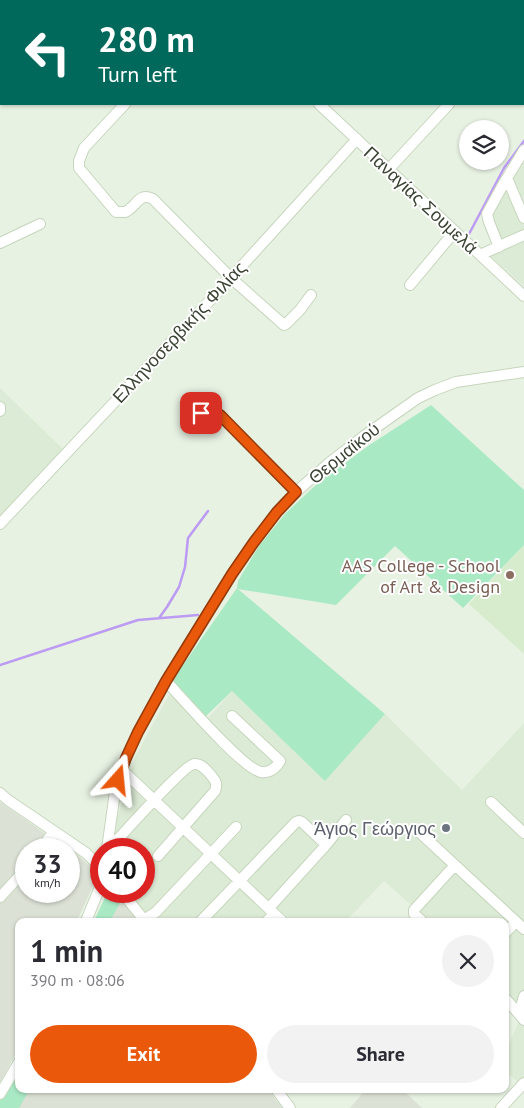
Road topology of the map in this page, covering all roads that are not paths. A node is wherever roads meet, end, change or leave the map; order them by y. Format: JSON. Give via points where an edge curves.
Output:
{"nodes":[{"id":1,"x":125,"y":105,"type":"edge"},
{"id":2,"x":320,"y":105,"type":"edge"},
{"id":3,"x":448,"y":105,"type":"edge"},
{"id":4,"x":357,"y":139,"type":"junction"},
{"id":5,"x":524,"y":150,"type":"edge"},
{"id":6,"x":389,"y":169,"type":"junction"},
{"id":7,"x":507,"y":178,"type":"junction"},
{"id":8,"x":523,"y":216,"type":"edge"},
{"id":9,"x":40,"y":224,"type":"dead end"},
{"id":10,"x":455,"y":231,"type":"junction"},
{"id":11,"x":524,"y":236,"type":"edge"},
{"id":12,"x":0,"y":243,"type":"edge"},
{"id":13,"x":499,"y":246,"type":"junction"},
{"id":14,"x":480,"y":255,"type":"junction"},
{"id":15,"x":231,"y":278,"type":"junction"},
{"id":16,"x":410,"y":285,"type":"dead end"},
{"id":17,"x":311,"y":295,"type":"dead end"},
{"id":18,"x":524,"y":296,"type":"edge"},
{"id":19,"x":524,"y":372,"type":"edge"},
{"id":20,"x":191,"y":408,"type":"dead end"},
{"id":21,"x":296,"y":492,"type":"junction"},
{"id":22,"x":0,"y":524,"type":"edge"},
{"id":23,"x":166,"y":681,"type":"junction"},
{"id":24,"x":232,"y":716,"type":"dead end"},
{"id":25,"x":122,"y":769,"type":"junction"},
{"id":26,"x":0,"y":793,"type":"edge"},
{"id":27,"x":154,"y":800,"type":"junction"},
{"id":28,"x":490,"y":802,"type":"dead end"},
{"id":29,"x":346,"y":820,"type":"dead end"},
{"id":30,"x":183,"y":827,"type":"junction"},
{"id":31,"x":236,"y":827,"type":"dead end"},
{"id":32,"x":417,"y":830,"type":"dead end"},
{"id":33,"x":54,"y":831,"type":"junction"},
{"id":34,"x":524,"y":833,"type":"edge"},
{"id":35,"x":49,"y":838,"type":"edge"},
{"id":36,"x":109,"y":838,"type":"edge"},
{"id":37,"x":118,"y":838,"type":"edge"},
{"id":38,"x":326,"y":845,"type":"junction"},
{"id":39,"x":211,"y":853,"type":"junction"},
{"id":40,"x":158,"y":856,"type":"dead end"},
{"id":41,"x":90,"y":857,"type":"edge"},
{"id":42,"x":455,"y":865,"type":"junction"},
{"id":43,"x":240,"y":880,"type":"junction"},
{"id":44,"x":15,"y":881,"type":"edge"},
{"id":45,"x":0,"y":897,"type":"edge"},
{"id":46,"x":93,"y":903,"type":"edge"},
{"id":47,"x":131,"y":903,"type":"edge"},
{"id":48,"x":270,"y":914,"type":"edge"},
{"id":49,"x":87,"y":918,"type":"edge"},
{"id":50,"x":143,"y":918,"type":"edge"},
{"id":51,"x":149,"y":918,"type":"edge"},
{"id":52,"x":204,"y":918,"type":"edge"},
{"id":53,"x":419,"y":918,"type":"edge"},
{"id":54,"x":520,"y":925,"type":"edge"},
{"id":55,"x":524,"y":996,"type":"edge"},
{"id":56,"x":509,"y":1003,"type":"edge"},
{"id":57,"x":521,"y":1017,"type":"edge"},
{"id":58,"x":15,"y":1068,"type":"edge"},
{"id":59,"x":524,"y":1083,"type":"edge"},
{"id":60,"x":1,"y":1089,"type":"edge"},
{"id":61,"x":279,"y":1093,"type":"edge"},
{"id":62,"x":290,"y":1108,"type":"edge"},
{"id":63,"x":500,"y":1108,"type":"edge"}],
"edges":[{"from":1,"to":15,"type":"street","via":[[84,148],[79,168],[116,212],[126,211],[148,196]]},
{"from":2,"to":4,"type":"street","name":"Παναγίας Σουμελά"},
{"from":3,"to":6,"type":"street"},
{"from":4,"to":6,"type":"street","name":"Παναγίας Σουμελά"},
{"from":4,"to":15,"type":"street","name":"Ελληνοσερβικής Φιλίας"},
{"from":5,"to":7,"type":"street"},
{"from":6,"to":10,"type":"street","name":"Παναγίας Σουμελά"},
{"from":7,"to":8,"type":"street"},
{"from":7,"to":13,"type":"street","via":[[487,214]]},
{"from":9,"to":12,"type":"street"},
{"from":10,"to":14,"type":"street","name":"Παναγίας Σουμελά"},
{"from":10,"to":16,"type":"street"},
{"from":11,"to":13,"type":"street"},
{"from":13,"to":14,"type":"street"},
{"from":14,"to":18,"type":"street","name":"Παναγίας Σουμελά"},
{"from":15,"to":17,"type":"street","via":[[284,325]]},
{"from":15,"to":22,"type":"street","name":"Ελληνοσερβικής Φιλίας"},
{"from":19,"to":21,"type":"street","name":"Θερμαϊκού","via":[[456,382],[418,398],[364,436]]},
{"from":20,"to":21,"type":"street","via":[[196,412],[220,415]]},
{"from":21,"to":23,"type":"street","name":"Θερμαϊκού","via":[[254,542]]},
{"from":23,"to":24,"type":"street","via":[[249,765],[260,772],[271,771],[280,761]]},
{"from":23,"to":25,"type":"street","name":"Θερμαϊκού"},
{"from":25,"to":27,"type":"street"},
{"from":25,"to":36,"type":"street","name":"Θερμαϊκού"},
{"from":26,"to":33,"type":"street"},
{"from":27,"to":30,"type":"street"},
{"from":27,"to":30,"type":"street","via":[[189,765],[202,766],[216,780],[215,791]]},
{"from":27,"to":37,"type":"street"},
{"from":28,"to":34,"type":"street"},
{"from":29,"to":38,"type":"street"},
{"from":30,"to":39,"type":"street"},
{"from":30,"to":40,"type":"street"},
{"from":31,"to":39,"type":"street"},
{"from":32,"to":42,"type":"street"},
{"from":33,"to":35,"type":"street"},
{"from":33,"to":41,"type":"street"},
{"from":38,"to":43,"type":"street","via":[[302,822],[296,822]]},
{"from":38,"to":48,"type":"street"},
{"from":39,"to":43,"type":"street"},
{"from":39,"to":51,"type":"street"},
{"from":42,"to":53,"type":"street","via":[[414,910]]},
{"from":42,"to":54,"type":"street"},
{"from":43,"to":48,"type":"street"},
{"from":43,"to":52,"type":"street"},
{"from":44,"to":45,"type":"street"},
{"from":46,"to":49,"type":"street"},
{"from":47,"to":50,"type":"street"},
{"from":55,"to":57,"type":"street"},
{"from":56,"to":57,"type":"street"},
{"from":58,"to":60,"type":"street"},
{"from":59,"to":63,"type":"street"},
{"from":61,"to":62,"type":"street"}]}
